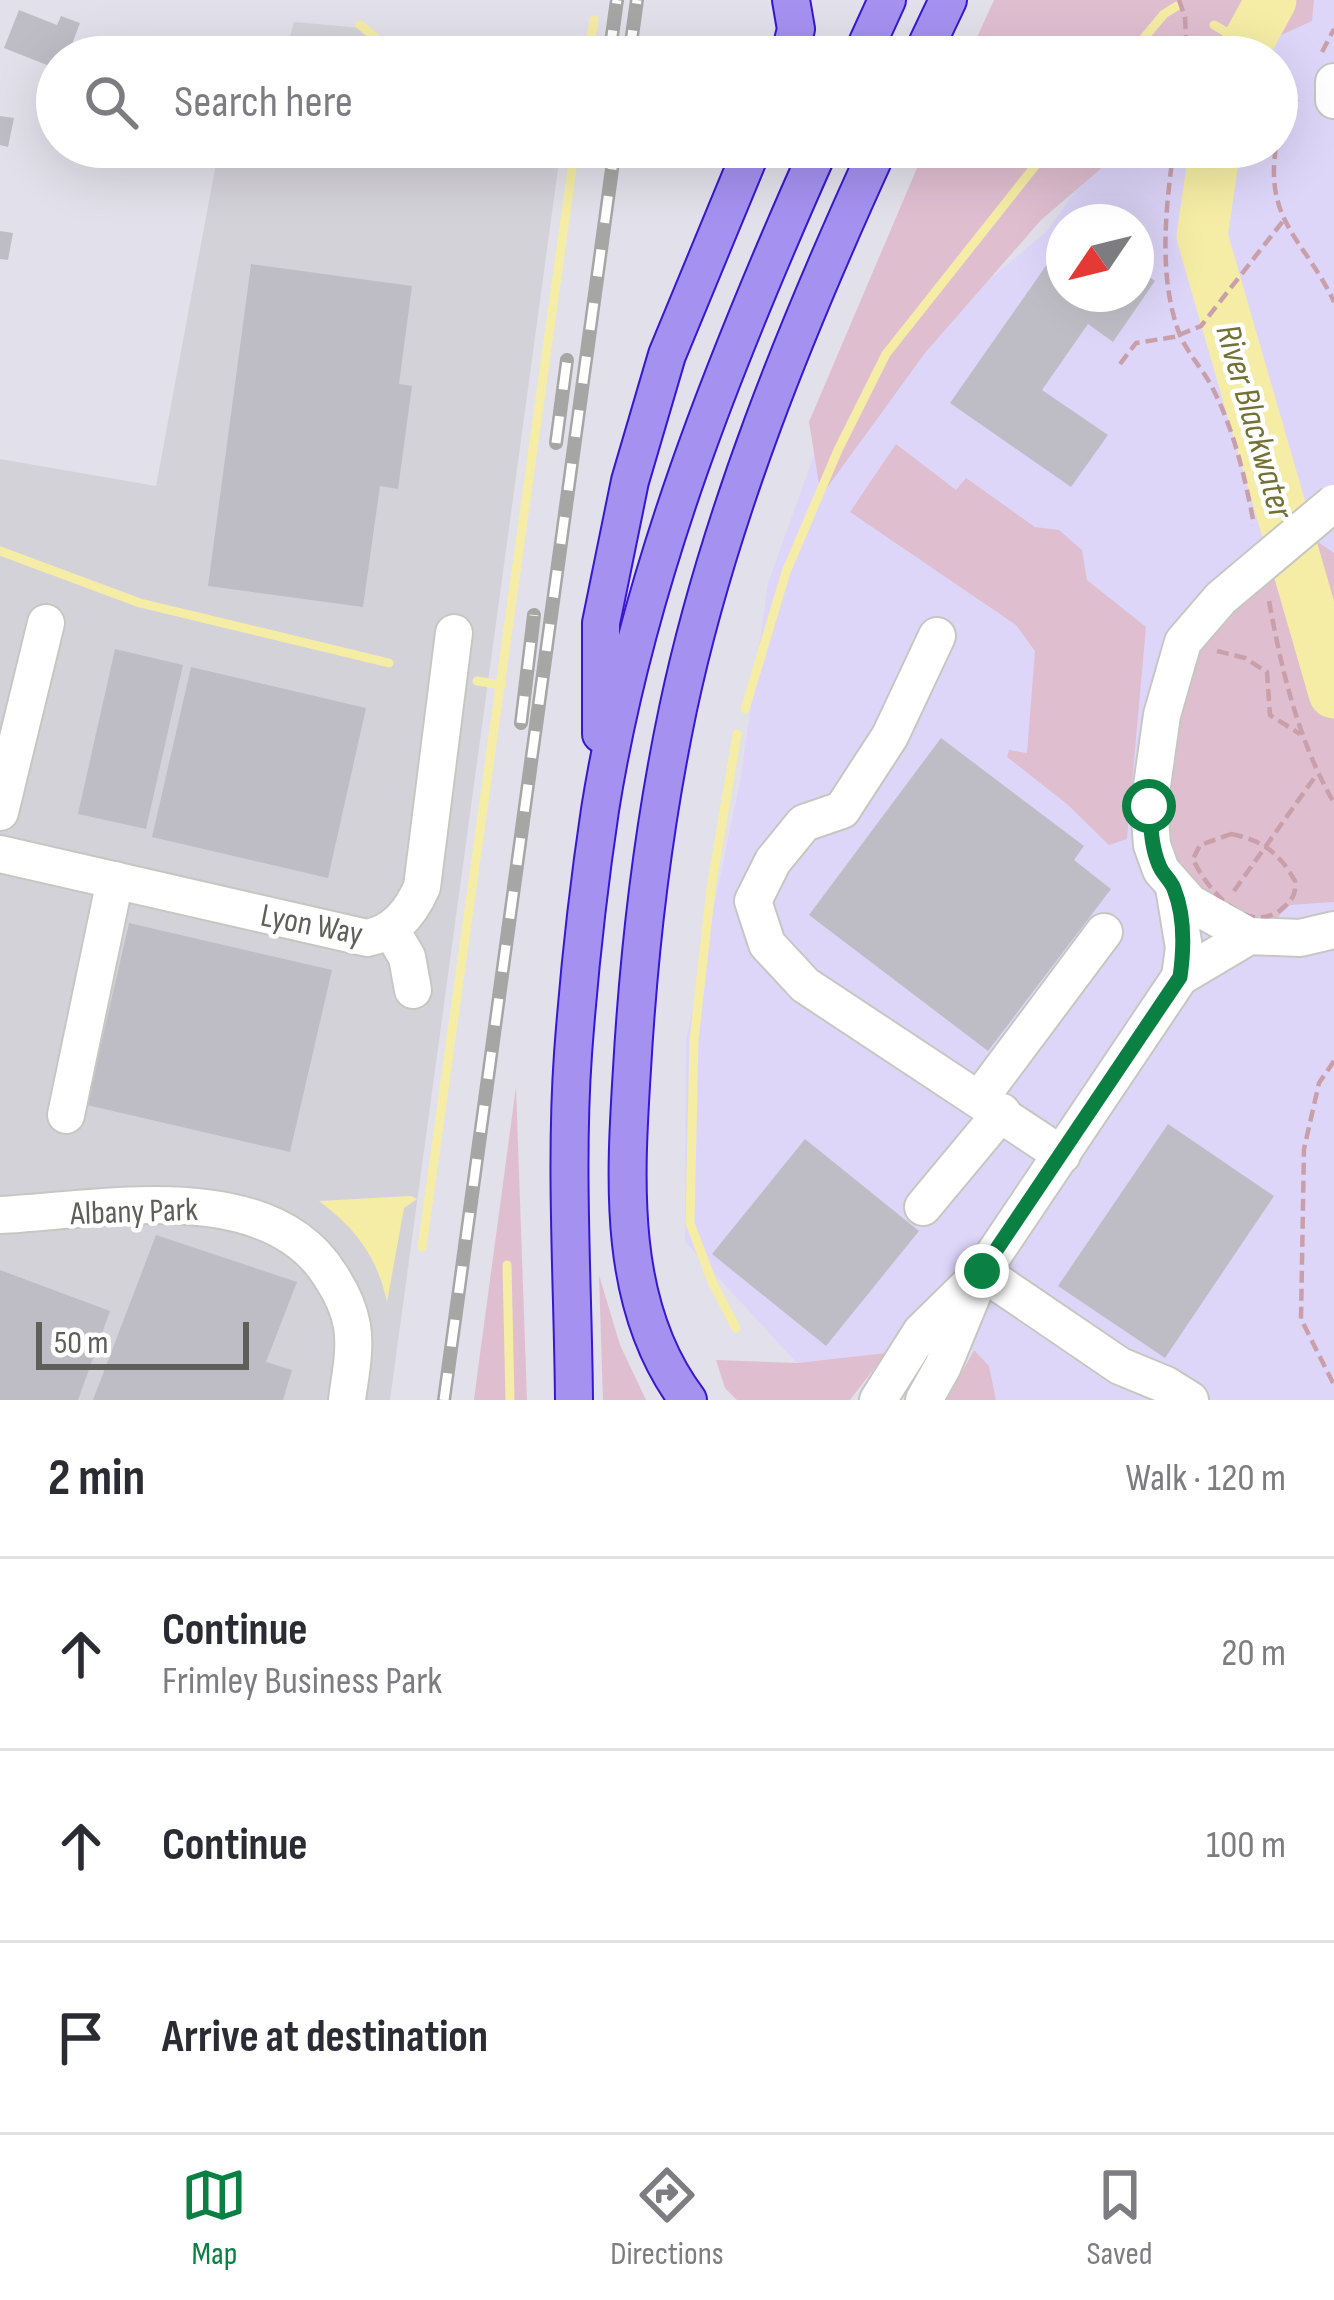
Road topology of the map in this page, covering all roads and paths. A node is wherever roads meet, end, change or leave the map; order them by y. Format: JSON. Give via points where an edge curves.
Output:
{"nodes":[{"id":1,"x":791,"y":0,"type":"edge"},
{"id":2,"x":887,"y":0,"type":"edge"},
{"id":3,"x":948,"y":0,"type":"edge"},
{"id":4,"x":1179,"y":0,"type":"edge"},
{"id":5,"x":794,"y":36,"type":"edge"},
{"id":6,"x":871,"y":36,"type":"edge"},
{"id":7,"x":931,"y":36,"type":"edge"},
{"id":8,"x":1186,"y":36,"type":"edge"},
{"id":9,"x":1334,"y":82,"type":"edge"},
{"id":10,"x":1334,"y":100,"type":"edge"},
{"id":11,"x":744,"y":168,"type":"edge"},
{"id":12,"x":811,"y":168,"type":"edge"},
{"id":13,"x":870,"y":168,"type":"edge"},
{"id":14,"x":1171,"y":168,"type":"edge"},
{"id":15,"x":1272,"y":168,"type":"edge"},
{"id":16,"x":1283,"y":221,"type":"junction"},
{"id":17,"x":1334,"y":302,"type":"edge"},
{"id":18,"x":1180,"y":336,"type":"junction"},
{"id":19,"x":1120,"y":364,"type":"dead end"},
{"id":20,"x":1334,"y":502,"type":"edge"},
{"id":21,"x":46,"y":623,"type":"dead end"},
{"id":22,"x":454,"y":633,"type":"dead end"},
{"id":23,"x":937,"y":636,"type":"dead end"},
{"id":24,"x":1204,"y":647,"type":"dead end"},
{"id":25,"x":1302,"y":736,"type":"dead end"},
{"id":26,"x":1318,"y":774,"type":"dead end"},
{"id":27,"x":601,"y":809,"type":"junction"},
{"id":28,"x":0,"y":812,"type":"edge"},
{"id":29,"x":1265,"y":845,"type":"junction"},
{"id":30,"x":0,"y":854,"type":"edge"},
{"id":31,"x":115,"y":880,"type":"junction"},
{"id":32,"x":1174,"y":887,"type":"junction"},
{"id":33,"x":1221,"y":911,"type":"junction"},
{"id":34,"x":391,"y":930,"type":"junction"},
{"id":35,"x":1334,"y":930,"type":"edge"},
{"id":36,"x":1104,"y":932,"type":"dead end"},
{"id":37,"x":1249,"y":936,"type":"junction"},
{"id":38,"x":1180,"y":977,"type":"junction"},
{"id":39,"x":413,"y":990,"type":"dead end"},
{"id":40,"x":1334,"y":1061,"type":"edge"},
{"id":41,"x":1327,"y":1071,"type":"junction"},
{"id":42,"x":1334,"y":1076,"type":"edge"},
{"id":43,"x":991,"y":1105,"type":"junction"},
{"id":44,"x":66,"y":1115,"type":"dead end"},
{"id":45,"x":1062,"y":1155,"type":"junction"},
{"id":46,"x":923,"y":1207,"type":"dead end"},
{"id":47,"x":0,"y":1215,"type":"edge"},
{"id":48,"x":982,"y":1271,"type":"junction"},
{"id":49,"x":1334,"y":1385,"type":"edge"},
{"id":50,"x":347,"y":1400,"type":"edge"},
{"id":51,"x":574,"y":1400,"type":"edge"},
{"id":52,"x":688,"y":1400,"type":"edge"},
{"id":53,"x":878,"y":1400,"type":"edge"},
{"id":54,"x":924,"y":1400,"type":"edge"},
{"id":55,"x":1190,"y":1400,"type":"edge"}],
"edges":[{"from":1,"to":5,"type":"highway"},
{"from":2,"to":6,"type":"highway"},
{"from":3,"to":7,"type":"highway"},
{"from":4,"to":8,"type":"path"},
{"from":9,"to":10,"type":"street"},
{"from":11,"to":27,"type":"highway","via":[[668,355],[631,481],[601,623]]},
{"from":12,"to":27,"type":"highway","via":[[687,475],[654,577]]},
{"from":13,"to":52,"type":"highway","via":[[761,431],[703,612],[645,902],[628,1132],[634,1280],[658,1351]]},
{"from":14,"to":18,"type":"path","via":[[1166,246]]},
{"from":15,"to":16,"type":"path"},
{"from":16,"to":17,"type":"path"},
{"from":16,"to":18,"type":"path","via":[[1201,326]]},
{"from":18,"to":19,"type":"path","via":[[1136,343]]},
{"from":20,"to":32,"type":"street","bridge":true,"via":[[1221,598],[1183,642],[1149,806],[1152,845]]},
{"from":21,"to":28,"type":"street"},
{"from":22,"to":34,"type":"street","name":"Lyon Way","via":[[422,887]]},
{"from":23,"to":43,"type":"street","via":[[890,736],[842,810],[804,823],[772,861],[753,902],[767,944],[805,985]]},
{"from":24,"to":25,"type":"path","via":[[1267,672],[1270,715]]},
{"from":26,"to":29,"type":"path"},
{"from":27,"to":51,"type":"highway","via":[[573,1057]]},
{"from":29,"to":33,"type":"path"},
{"from":29,"to":33,"type":"path","via":[[1232,834],[1200,845],[1193,859]]},
{"from":29,"to":33,"type":"path","via":[[1295,881],[1291,901],[1268,919]]},
{"from":30,"to":31,"type":"street","name":"Lyon Way"},
{"from":31,"to":34,"type":"street","name":"Lyon Way","via":[[368,938]]},
{"from":31,"to":44,"type":"street"},
{"from":32,"to":33,"type":"street"},
{"from":32,"to":38,"type":"street"},
{"from":33,"to":37,"type":"street"},
{"from":34,"to":39,"type":"street","via":[[407,956]]},
{"from":35,"to":37,"type":"street"},
{"from":36,"to":43,"type":"street"},
{"from":37,"to":38,"type":"street"},
{"from":38,"to":45,"type":"street"},
{"from":40,"to":41,"type":"path"},
{"from":41,"to":42,"type":"path"},
{"from":41,"to":49,"type":"path","via":[[1304,1149],[1301,1319]]},
{"from":43,"to":45,"type":"street"},
{"from":43,"to":46,"type":"street"},
{"from":45,"to":48,"type":"street"},
{"from":47,"to":50,"type":"street","name":"Albany Park","via":[[192,1206],[283,1230],[320,1259],[344,1300],[353,1345]]},
{"from":48,"to":53,"type":"street","via":[[921,1331]]},
{"from":48,"to":54,"type":"street"},
{"from":48,"to":55,"type":"street","via":[[1120,1366]]}]}
